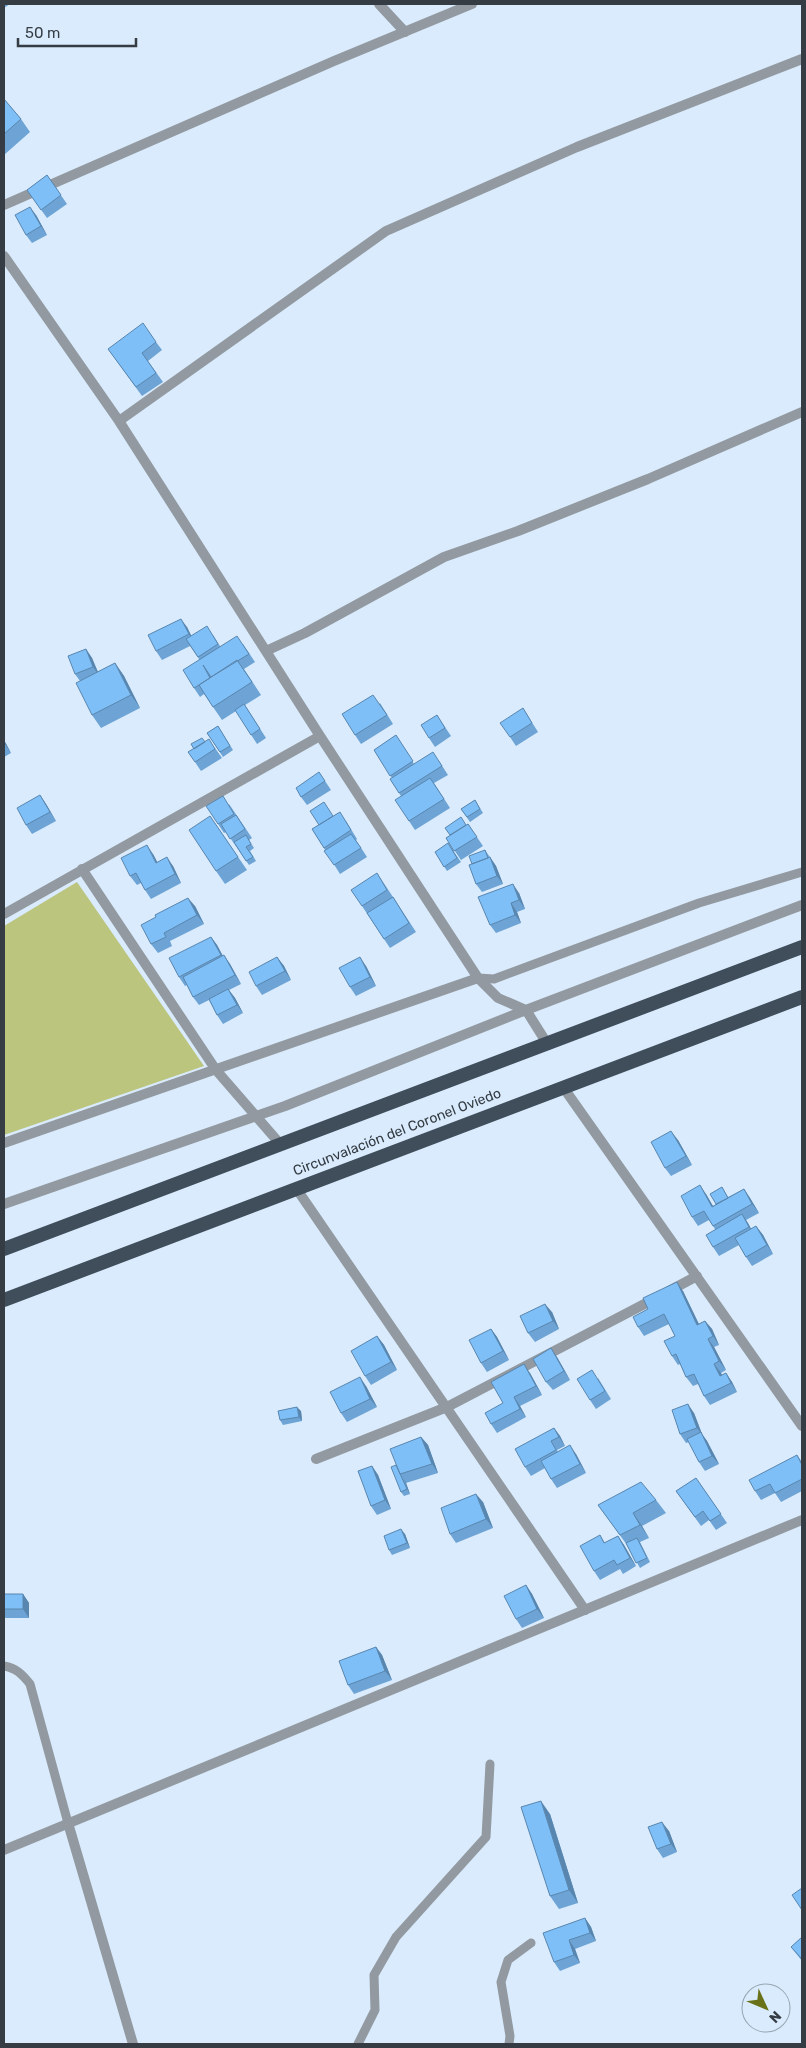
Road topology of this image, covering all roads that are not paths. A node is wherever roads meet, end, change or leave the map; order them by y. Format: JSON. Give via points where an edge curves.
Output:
{"nodes":[{"id":1,"x":379,"y":4,"type":"edge"},
{"id":2,"x":472,"y":4,"type":"edge"},
{"id":3,"x":405,"y":32,"type":"junction"},
{"id":4,"x":802,"y":59,"type":"edge"},
{"id":5,"x":4,"y":205,"type":"edge"},
{"id":6,"x":4,"y":256,"type":"edge"},
{"id":7,"x":802,"y":412,"type":"edge"},
{"id":8,"x":119,"y":421,"type":"junction"},
{"id":9,"x":266,"y":651,"type":"junction"},
{"id":10,"x":320,"y":736,"type":"junction"},
{"id":11,"x":82,"y":869,"type":"junction"},
{"id":12,"x":802,"y":872,"type":"edge"},
{"id":13,"x":802,"y":905,"type":"edge"},
{"id":14,"x":4,"y":914,"type":"edge"},
{"id":15,"x":802,"y":947,"type":"edge"},
{"id":16,"x":478,"y":978,"type":"junction"},
{"id":17,"x":802,"y":997,"type":"edge"},
{"id":18,"x":526,"y":1010,"type":"junction"},
{"id":19,"x":548,"y":1044,"type":"junction"},
{"id":20,"x":216,"y":1070,"type":"junction"},
{"id":21,"x":563,"y":1087,"type":"junction"},
{"id":22,"x":255,"y":1115,"type":"junction"},
{"id":23,"x":4,"y":1143,"type":"edge"},
{"id":24,"x":281,"y":1145,"type":"junction"},
{"id":25,"x":296,"y":1188,"type":"junction"},
{"id":26,"x":4,"y":1204,"type":"edge"},
{"id":27,"x":4,"y":1249,"type":"edge"},
{"id":28,"x":698,"y":1276,"type":"junction"},
{"id":29,"x":4,"y":1300,"type":"edge"},
{"id":30,"x":447,"y":1407,"type":"junction"},
{"id":31,"x":802,"y":1426,"type":"edge"},
{"id":32,"x":316,"y":1458,"type":"dead end"},
{"id":33,"x":802,"y":1520,"type":"edge"},
{"id":34,"x":585,"y":1610,"type":"junction"},
{"id":35,"x":4,"y":1666,"type":"edge"},
{"id":36,"x":490,"y":1764,"type":"dead end"},
{"id":37,"x":68,"y":1823,"type":"junction"},
{"id":38,"x":4,"y":1850,"type":"edge"},
{"id":39,"x":531,"y":1943,"type":"dead end"},
{"id":40,"x":134,"y":2044,"type":"edge"},
{"id":41,"x":358,"y":2044,"type":"edge"},
{"id":42,"x":509,"y":2044,"type":"edge"}],
"edges":[{"from":1,"to":3,"type":"street"},
{"from":2,"to":3,"type":"street"},
{"from":3,"to":5,"type":"street"},
{"from":4,"to":8,"type":"street","via":[[577,147],[386,231]]},
{"from":6,"to":8,"type":"street"},
{"from":7,"to":9,"type":"street","via":[[648,479],[444,557],[305,634]]},
{"from":8,"to":9,"type":"street"},
{"from":9,"to":10,"type":"street"},
{"from":10,"to":11,"type":"street"},
{"from":10,"to":16,"type":"street"},
{"from":11,"to":14,"type":"street"},
{"from":11,"to":20,"type":"street"},
{"from":12,"to":16,"type":"lane","via":[[699,903],[494,979]]},
{"from":13,"to":18,"type":"street"},
{"from":15,"to":19,"type":"highway","name":"Circunvalación del Coronel Oviedo"},
{"from":16,"to":18,"type":"street","via":[[498,998]]},
{"from":16,"to":20,"type":"street"},
{"from":17,"to":21,"type":"highway","name":"Circunvalación del Coronel Oviedo"},
{"from":18,"to":19,"type":"street"},
{"from":18,"to":22,"type":"street"},
{"from":19,"to":24,"type":"highway","name":"Circunvalación del Coronel Oviedo"},
{"from":20,"to":22,"type":"street"},
{"from":20,"to":23,"type":"street"},
{"from":21,"to":25,"type":"highway","name":"Circunvalación del Coronel Oviedo"},
{"from":21,"to":28,"type":"street"},
{"from":22,"to":24,"type":"street"},
{"from":22,"to":26,"type":"street"},
{"from":24,"to":27,"type":"highway","name":"Circunvalación del Coronel Oviedo"},
{"from":25,"to":29,"type":"highway","name":"Circunvalación del Coronel Oviedo"},
{"from":25,"to":30,"type":"street"},
{"from":28,"to":30,"type":"street"},
{"from":28,"to":31,"type":"street"},
{"from":30,"to":32,"type":"street"},
{"from":30,"to":34,"type":"street"},
{"from":33,"to":34,"type":"street"},
{"from":34,"to":37,"type":"street"},
{"from":35,"to":37,"type":"lane","via":[[22,1674],[30,1684]]},
{"from":36,"to":41,"type":"lane","via":[[486,1837],[396,1937],[374,1975],[375,2010]]},
{"from":37,"to":38,"type":"street"},
{"from":37,"to":40,"type":"street"},
{"from":39,"to":42,"type":"lane","via":[[508,1960],[501,1982]]}]}
